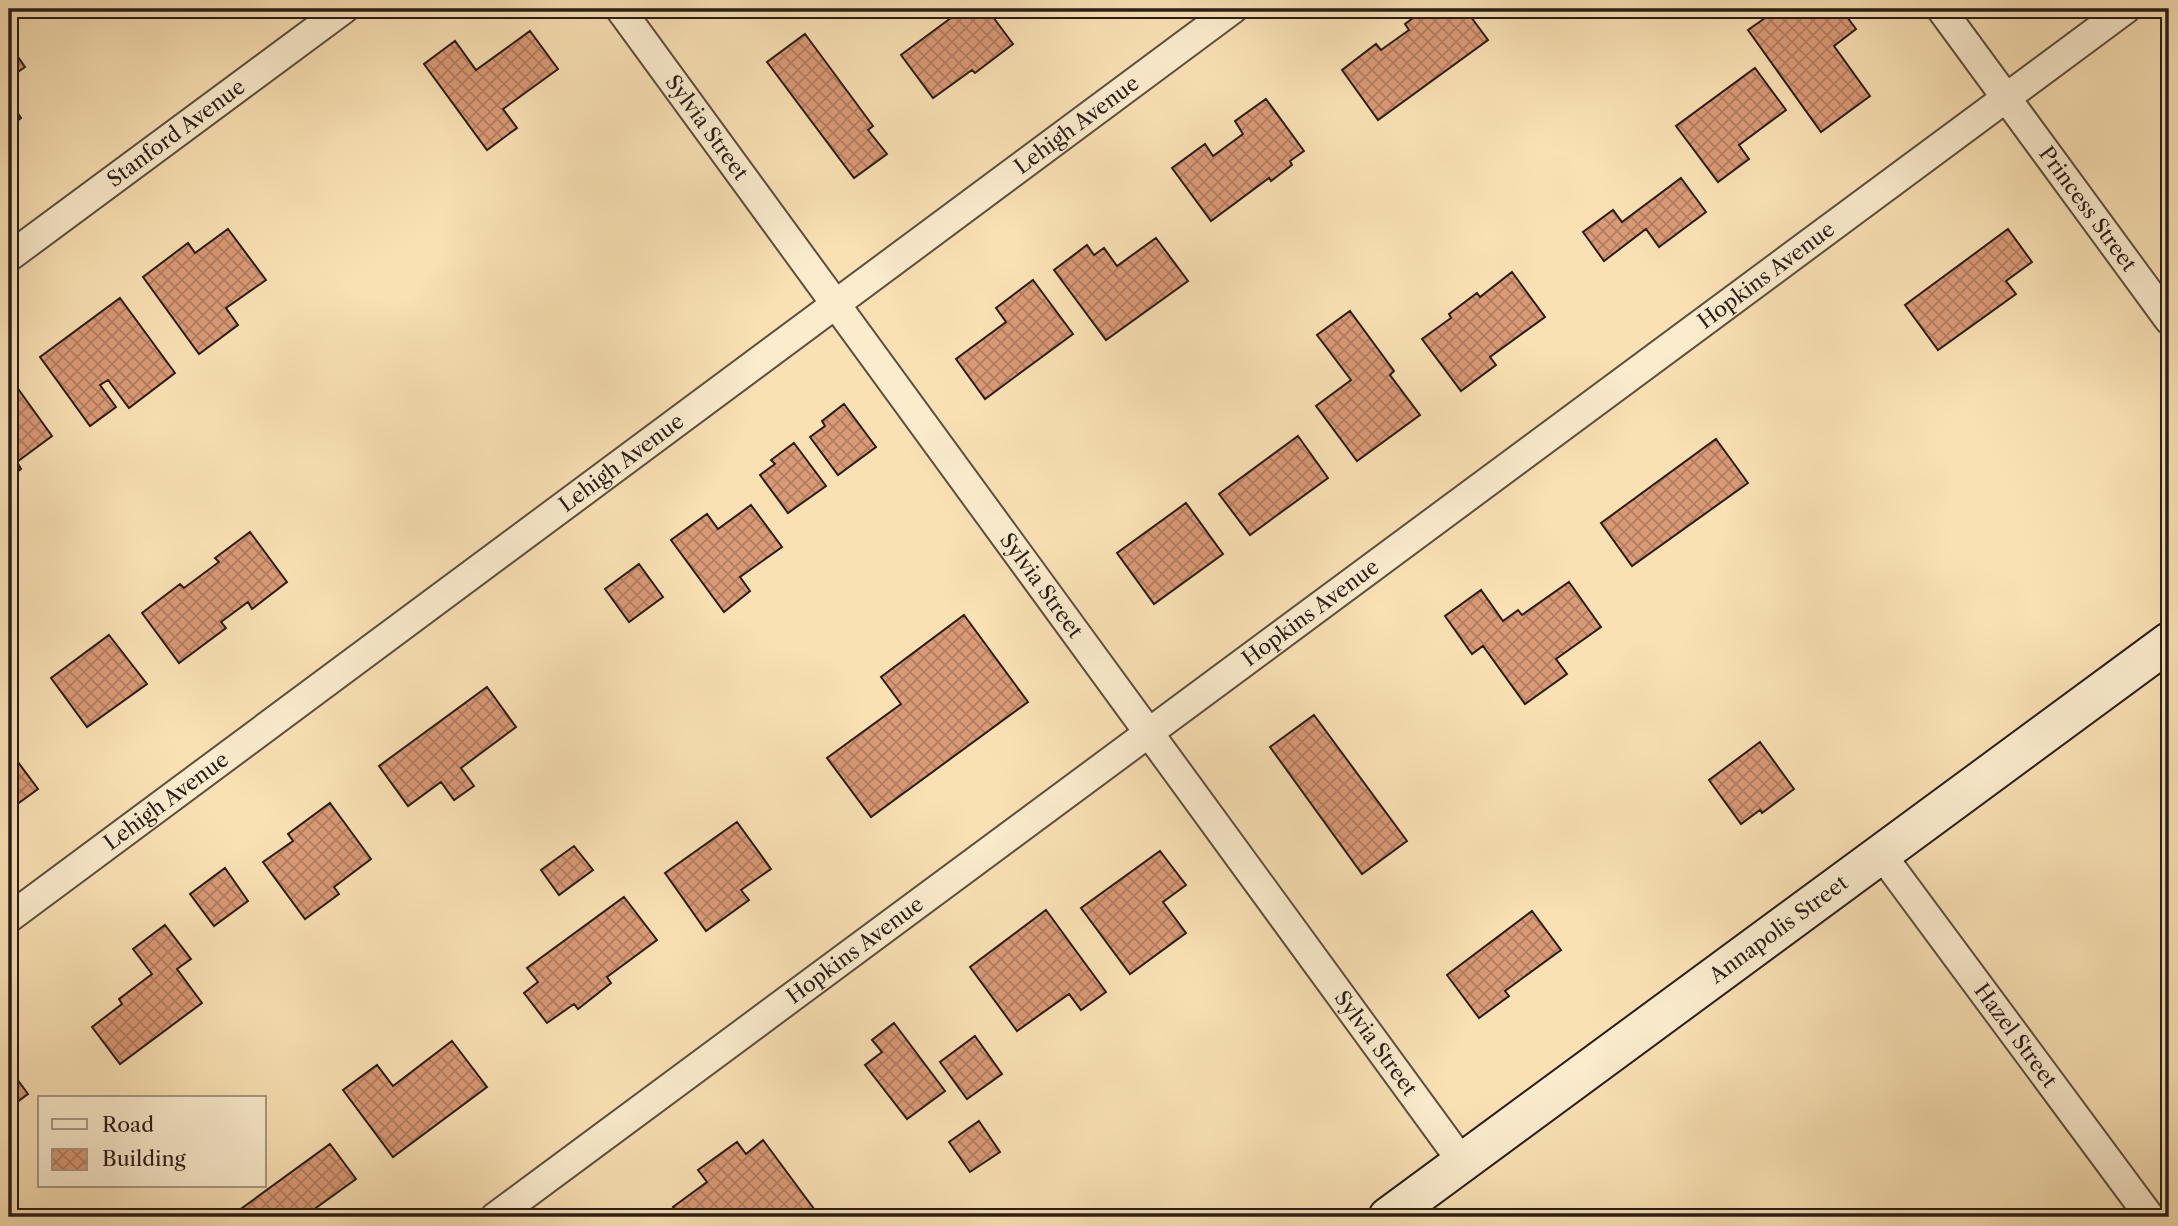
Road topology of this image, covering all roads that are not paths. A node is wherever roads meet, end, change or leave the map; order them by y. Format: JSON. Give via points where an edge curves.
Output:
{"nodes":[{"id":1,"x":344,"y":9,"type":"edge"},
{"id":2,"x":620,"y":9,"type":"edge"},
{"id":3,"x":1233,"y":9,"type":"edge"},
{"id":4,"x":1941,"y":9,"type":"edge"},
{"id":5,"x":2126,"y":9,"type":"edge"},
{"id":6,"x":2006,"y":98,"type":"junction"},
{"id":7,"x":9,"y":257,"type":"edge"},
{"id":8,"x":836,"y":303,"type":"junction"},
{"id":9,"x":2169,"y":320,"type":"edge"},
{"id":10,"x":2169,"y":642,"type":"edge"},
{"id":11,"x":1149,"y":733,"type":"junction"},
{"id":12,"x":1881,"y":855,"type":"junction"},
{"id":13,"x":9,"y":918,"type":"edge"},
{"id":14,"x":1463,"y":1163,"type":"junction"},
{"id":15,"x":495,"y":1217,"type":"edge"},
{"id":16,"x":1388,"y":1217,"type":"edge"},
{"id":17,"x":2150,"y":1217,"type":"edge"}],
"edges":[{"from":1,"to":7,"type":"street","name":"Stanford Avenue"},
{"from":2,"to":8,"type":"street","name":"Sylvia Street"},
{"from":3,"to":8,"type":"street","name":"Lehigh Avenue"},
{"from":4,"to":6,"type":"street","name":"Princess Street"},
{"from":5,"to":6,"type":"street","name":"Hopkins Avenue"},
{"from":6,"to":9,"type":"street","name":"Princess Street"},
{"from":6,"to":11,"type":"street","name":"Hopkins Avenue"},
{"from":8,"to":11,"type":"street","name":"Sylvia Street"},
{"from":8,"to":13,"type":"street","name":"Lehigh Avenue"},
{"from":10,"to":12,"type":"street","name":"Annapolis Street"},
{"from":11,"to":14,"type":"street","name":"Sylvia Street"},
{"from":11,"to":15,"type":"street","name":"Hopkins Avenue"},
{"from":12,"to":14,"type":"street","name":"Annapolis Street"},
{"from":12,"to":17,"type":"street","name":"Hazel Street"},
{"from":14,"to":16,"type":"street","name":"Annapolis Street"}]}
